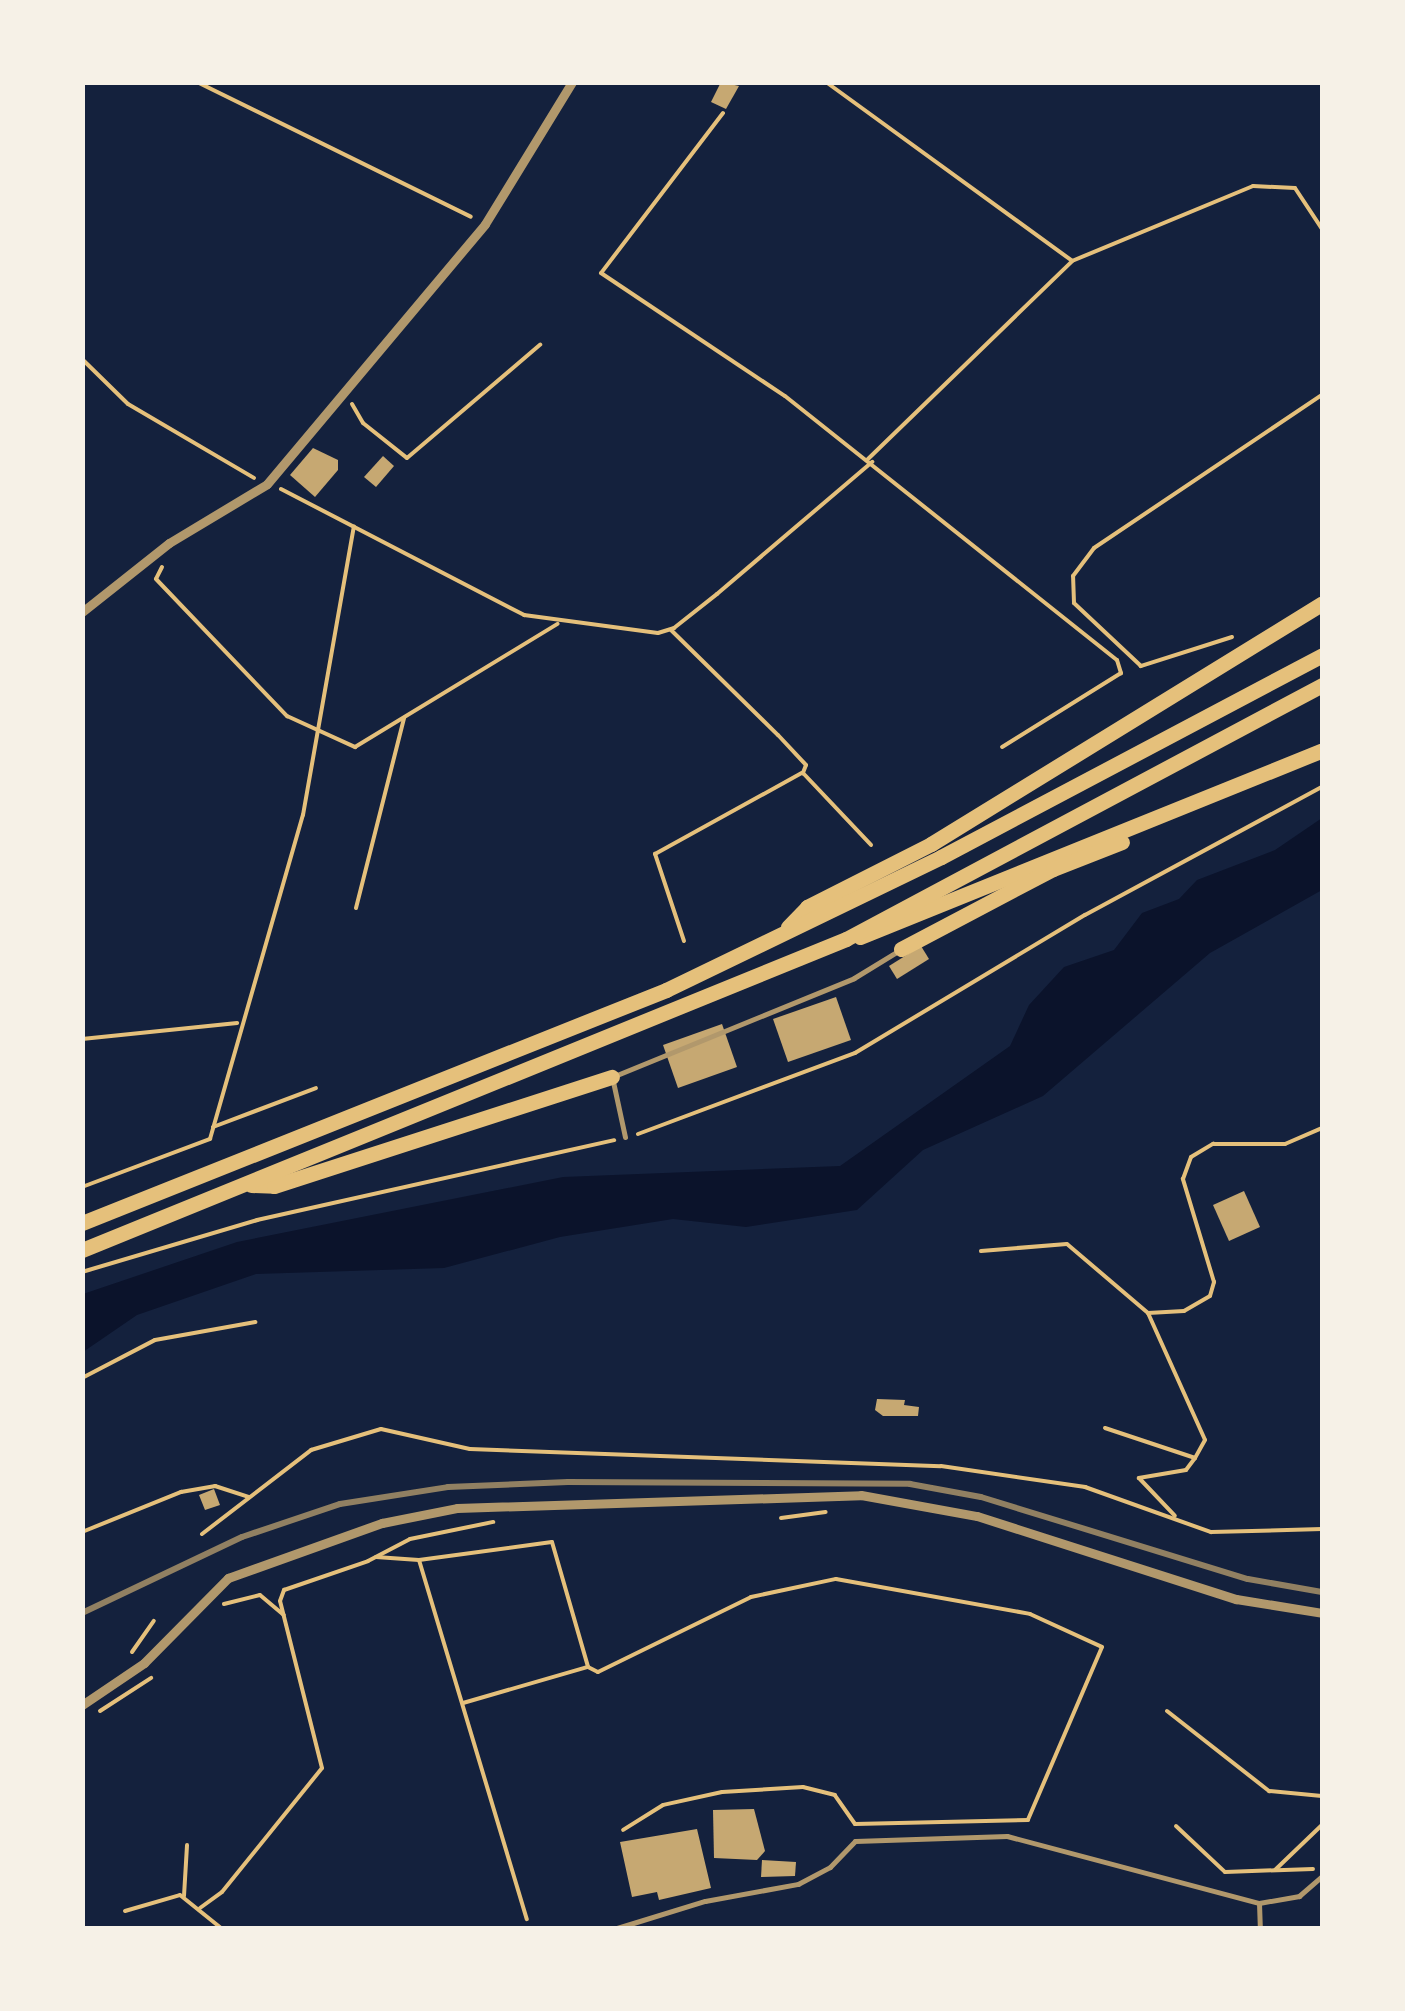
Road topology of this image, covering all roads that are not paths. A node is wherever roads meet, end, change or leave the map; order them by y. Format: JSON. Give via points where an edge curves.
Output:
{"nodes":[{"id":1,"x":572,"y":82,"type":"edge"},
{"id":2,"x":1322,"y":603,"type":"edge"},
{"id":3,"x":82,"y":612,"type":"edge"},
{"id":4,"x":1322,"y":655,"type":"edge"},
{"id":5,"x":1322,"y":686,"type":"edge"},
{"id":6,"x":1322,"y":750,"type":"edge"},
{"id":7,"x":1270,"y":774,"type":"junction"},
{"id":8,"x":778,"y":938,"type":"junction"},
{"id":9,"x":846,"y":939,"type":"junction"},
{"id":10,"x":900,"y":949,"type":"joint"},
{"id":11,"x":612,"y":1077,"type":"junction"},
{"id":12,"x":625,"y":1137,"type":"road end"},
{"id":13,"x":247,"y":1185,"type":"junction"},
{"id":14,"x":82,"y":1224,"type":"edge"},
{"id":15,"x":82,"y":1250,"type":"edge"},
{"id":16,"x":1322,"y":1613,"type":"edge"},
{"id":17,"x":82,"y":1704,"type":"edge"},
{"id":18,"x":1322,"y":1872,"type":"edge"},
{"id":19,"x":1260,"y":1903,"type":"junction"},
{"id":20,"x":529,"y":1928,"type":"edge"},
{"id":21,"x":574,"y":1928,"type":"edge"},
{"id":22,"x":617,"y":1928,"type":"edge"},
{"id":23,"x":1260,"y":1928,"type":"edge"}],
"edges":[{"from":1,"to":3,"type":"street","via":[[485,224],[267,484],[155,554]]},
{"from":2,"to":8,"type":"highway","via":[[931,844],[807,907]]},
{"from":4,"to":8,"type":"highway"},
{"from":5,"to":9,"type":"highway"},
{"from":6,"to":7,"type":"highway"},
{"from":7,"to":9,"type":"highway","via":[[996,878],[879,934]]},
{"from":7,"to":10,"type":"highway","via":[[1253,791],[1053,869]]},
{"from":8,"to":14,"type":"highway"},
{"from":9,"to":13,"type":"highway"},
{"from":10,"to":11,"type":"lane","via":[[854,978]]},
{"from":11,"to":12,"type":"lane"},
{"from":11,"to":13,"type":"highway","via":[[274,1186]]},
{"from":13,"to":15,"type":"highway"},
{"from":16,"to":17,"type":"street","via":[[1236,1600],[977,1516],[889,1499],[747,1495],[421,1513],[228,1578],[144,1663]]},
{"from":18,"to":19,"type":"lane","via":[[1300,1896]]},
{"from":19,"to":22,"type":"lane","via":[[1007,1836],[937,1836],[856,1841],[830,1867],[798,1884],[719,1898]]},
{"from":19,"to":23,"type":"lane"},
{"from":20,"to":21,"type":"lane"}]}
